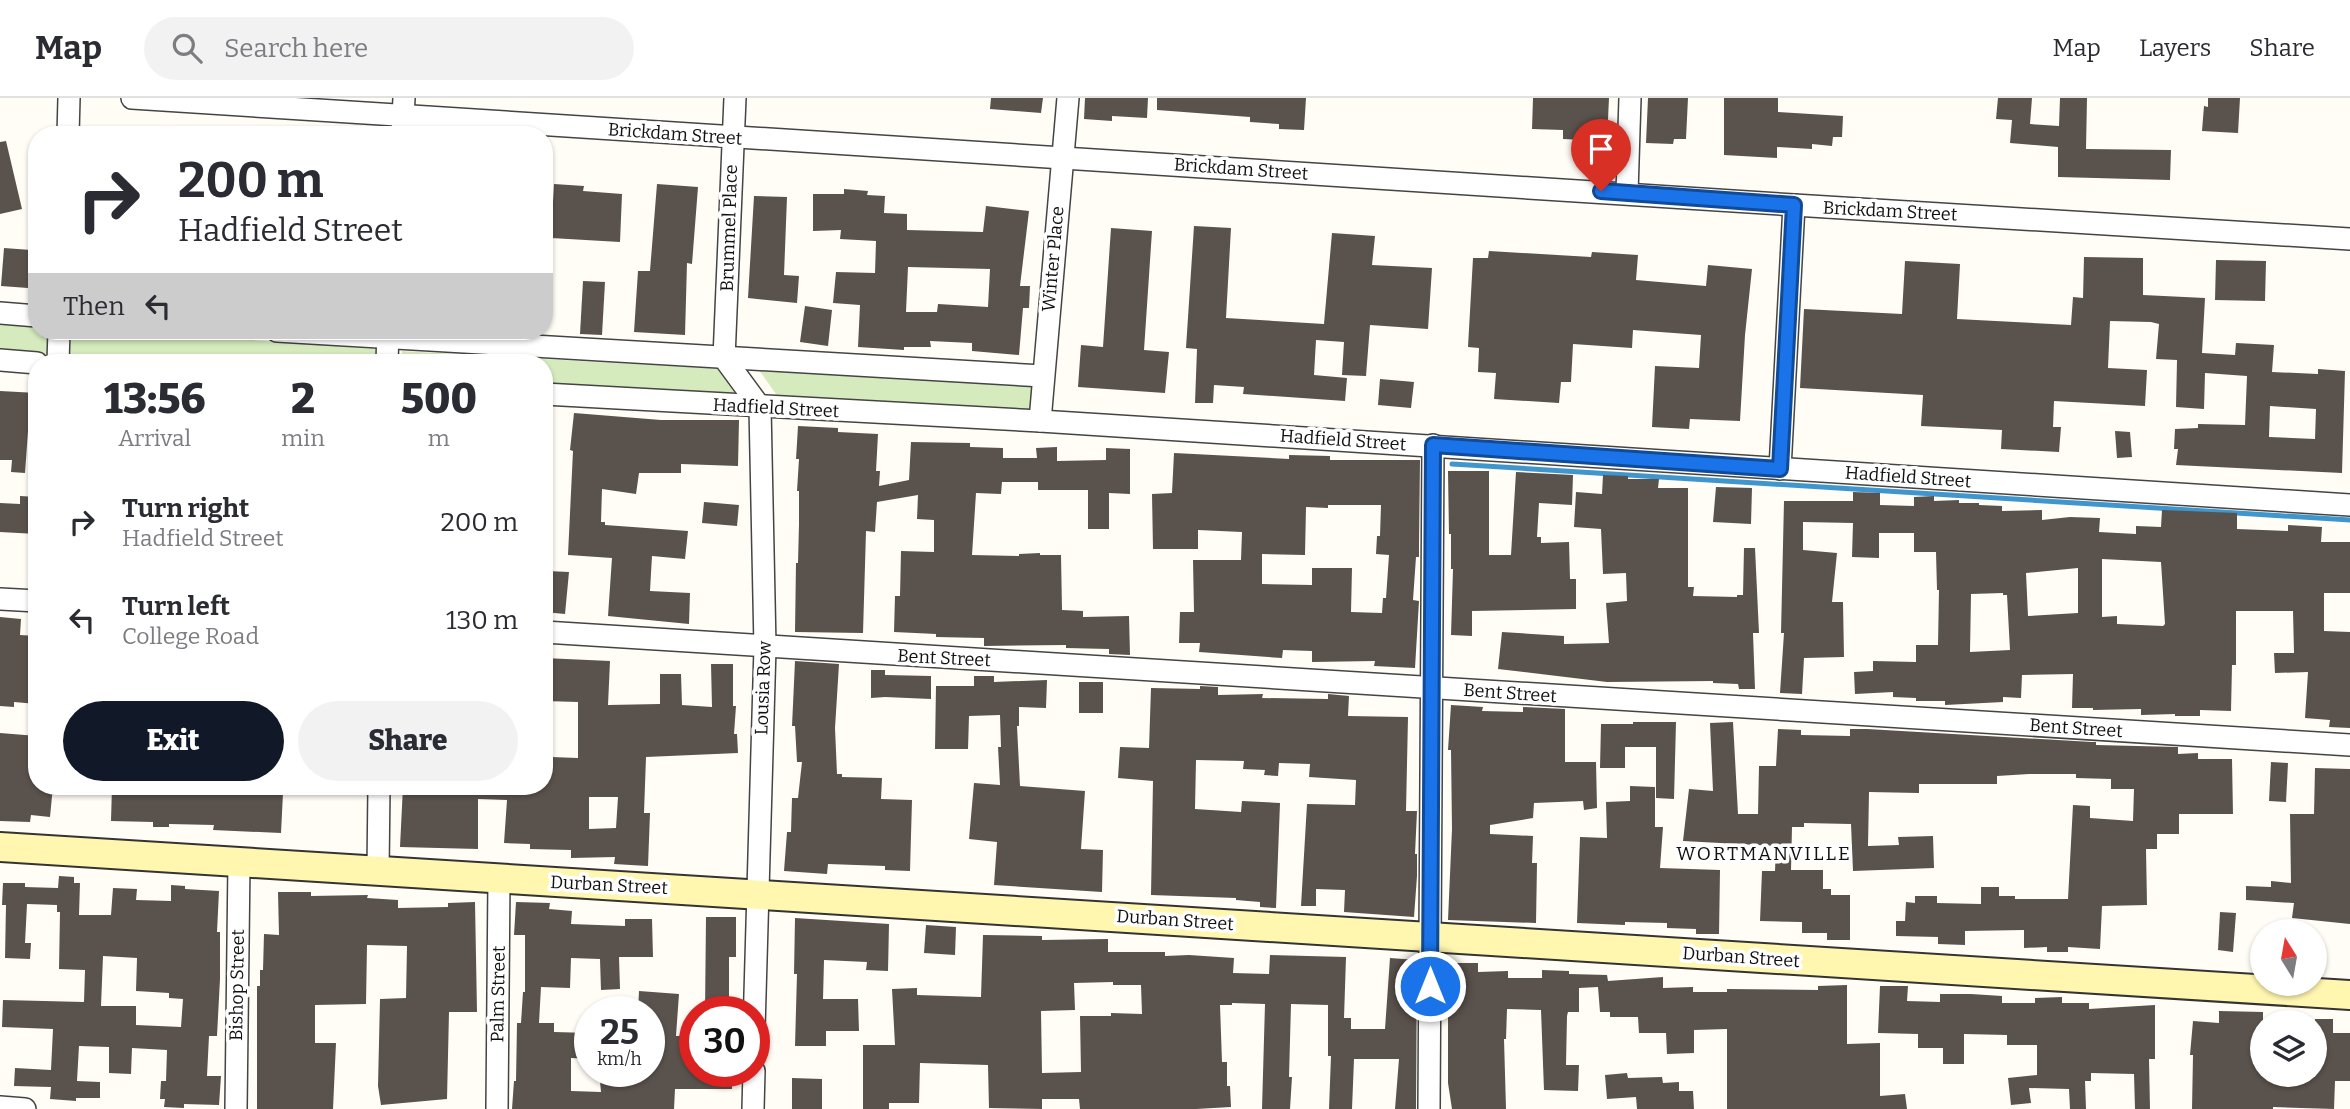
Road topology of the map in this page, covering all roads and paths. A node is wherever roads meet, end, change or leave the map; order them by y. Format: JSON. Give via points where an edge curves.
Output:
{"nodes":[{"id":1,"x":69,"y":98,"type":"edge"},
{"id":2,"x":132,"y":98,"type":"edge"},
{"id":3,"x":735,"y":98,"type":"edge"},
{"id":4,"x":1068,"y":98,"type":"edge"},
{"id":5,"x":1630,"y":98,"type":"edge"},
{"id":6,"x":403,"y":116,"type":"edge"},
{"id":7,"x":68,"y":126,"type":"edge"},
{"id":8,"x":733,"y":138,"type":"junction"},
{"id":9,"x":1062,"y":158,"type":"junction"},
{"id":10,"x":1627,"y":193,"type":"junction"},
{"id":11,"x":1794,"y":205,"type":"junction"},
{"id":12,"x":2350,"y":239,"type":"edge"},
{"id":13,"x":0,"y":313,"type":"edge"},
{"id":14,"x":28,"y":315,"type":"edge"},
{"id":15,"x":472,"y":340,"type":"edge"},
{"id":16,"x":724,"y":358,"type":"junction"},
{"id":17,"x":0,"y":360,"type":"edge"},
{"id":18,"x":28,"y":362,"type":"edge"},
{"id":19,"x":1042,"y":376,"type":"junction"},
{"id":20,"x":553,"y":395,"type":"edge"},
{"id":21,"x":760,"y":407,"type":"junction"},
{"id":22,"x":1040,"y":421,"type":"junction"},
{"id":23,"x":1433,"y":445,"type":"junction"},
{"id":24,"x":1780,"y":469,"type":"junction"},
{"id":25,"x":2350,"y":505,"type":"edge"},
{"id":26,"x":0,"y":599,"type":"edge"},
{"id":27,"x":28,"y":601,"type":"edge"},
{"id":28,"x":553,"y":633,"type":"edge"},
{"id":29,"x":765,"y":647,"type":"junction"},
{"id":30,"x":1431,"y":688,"type":"junction"},
{"id":31,"x":2350,"y":745,"type":"edge"},
{"id":32,"x":379,"y":795,"type":"edge"},
{"id":33,"x":0,"y":847,"type":"edge"},
{"id":34,"x":239,"y":862,"type":"junction"},
{"id":35,"x":378,"y":871,"type":"junction"},
{"id":36,"x":499,"y":878,"type":"junction"},
{"id":37,"x":756,"y":894,"type":"junction"},
{"id":38,"x":1430,"y":937,"type":"junction"},
{"id":39,"x":2350,"y":995,"type":"edge"},
{"id":40,"x":754,"y":996,"type":"edge"},
{"id":41,"x":754,"y":1087,"type":"edge"},
{"id":42,"x":0,"y":1107,"type":"edge"},
{"id":43,"x":25,"y":1109,"type":"edge"},
{"id":44,"x":236,"y":1109,"type":"edge"},
{"id":45,"x":497,"y":1109,"type":"edge"},
{"id":46,"x":753,"y":1109,"type":"edge"},
{"id":47,"x":1429,"y":1109,"type":"edge"}],
"edges":[{"from":1,"to":7,"type":"street"},
{"from":2,"to":6,"type":"street","name":"Brickdam Street"},
{"from":3,"to":8,"type":"street","name":"Brummel Place"},
{"from":4,"to":9,"type":"street","name":"Winter Place"},
{"from":5,"to":10,"type":"street"},
{"from":6,"to":8,"type":"street","name":"Brickdam Street"},
{"from":8,"to":9,"type":"street","name":"Brickdam Street"},
{"from":8,"to":16,"type":"street","name":"Brummel Place"},
{"from":9,"to":10,"type":"street","name":"Brickdam Street"},
{"from":9,"to":19,"type":"street","name":"Winter Place"},
{"from":10,"to":11,"type":"street","name":"Brickdam Street"},
{"from":11,"to":12,"type":"street","name":"Brickdam Street"},
{"from":11,"to":24,"type":"street"},
{"from":13,"to":14,"type":"street"},
{"from":15,"to":16,"type":"street"},
{"from":16,"to":19,"type":"street"},
{"from":16,"to":21,"type":"street"},
{"from":17,"to":18,"type":"street"},
{"from":19,"to":22,"type":"street","name":"Winter Place"},
{"from":20,"to":21,"type":"street","name":"Hadfield Street"},
{"from":21,"to":22,"type":"street","name":"Hadfield Street"},
{"from":21,"to":29,"type":"street","name":"Lousia Row"},
{"from":22,"to":23,"type":"street","name":"Hadfield Street"},
{"from":23,"to":24,"type":"street","name":"Hadfield Street"},
{"from":23,"to":30,"type":"street"},
{"from":24,"to":25,"type":"street","name":"Hadfield Street"},
{"from":26,"to":27,"type":"street"},
{"from":28,"to":29,"type":"street","name":"Bent Street"},
{"from":29,"to":30,"type":"street","name":"Bent Street"},
{"from":29,"to":37,"type":"street","name":"Lousia Row"},
{"from":30,"to":31,"type":"street","name":"Bent Street"},
{"from":30,"to":38,"type":"street"},
{"from":32,"to":35,"type":"street"},
{"from":33,"to":34,"type":"street","name":"Durban Street"},
{"from":34,"to":35,"type":"street","name":"Durban Street"},
{"from":34,"to":44,"type":"street","name":"Bishop Street"},
{"from":35,"to":36,"type":"street","name":"Durban Street"},
{"from":36,"to":37,"type":"street","name":"Durban Street"},
{"from":36,"to":45,"type":"street","name":"Palm Street"},
{"from":37,"to":38,"type":"street","name":"Durban Street"},
{"from":37,"to":40,"type":"street","name":"Lousia Row"},
{"from":38,"to":39,"type":"street","name":"Durban Street"},
{"from":38,"to":47,"type":"street"},
{"from":41,"to":46,"type":"street"},
{"from":42,"to":43,"type":"street"}]}
